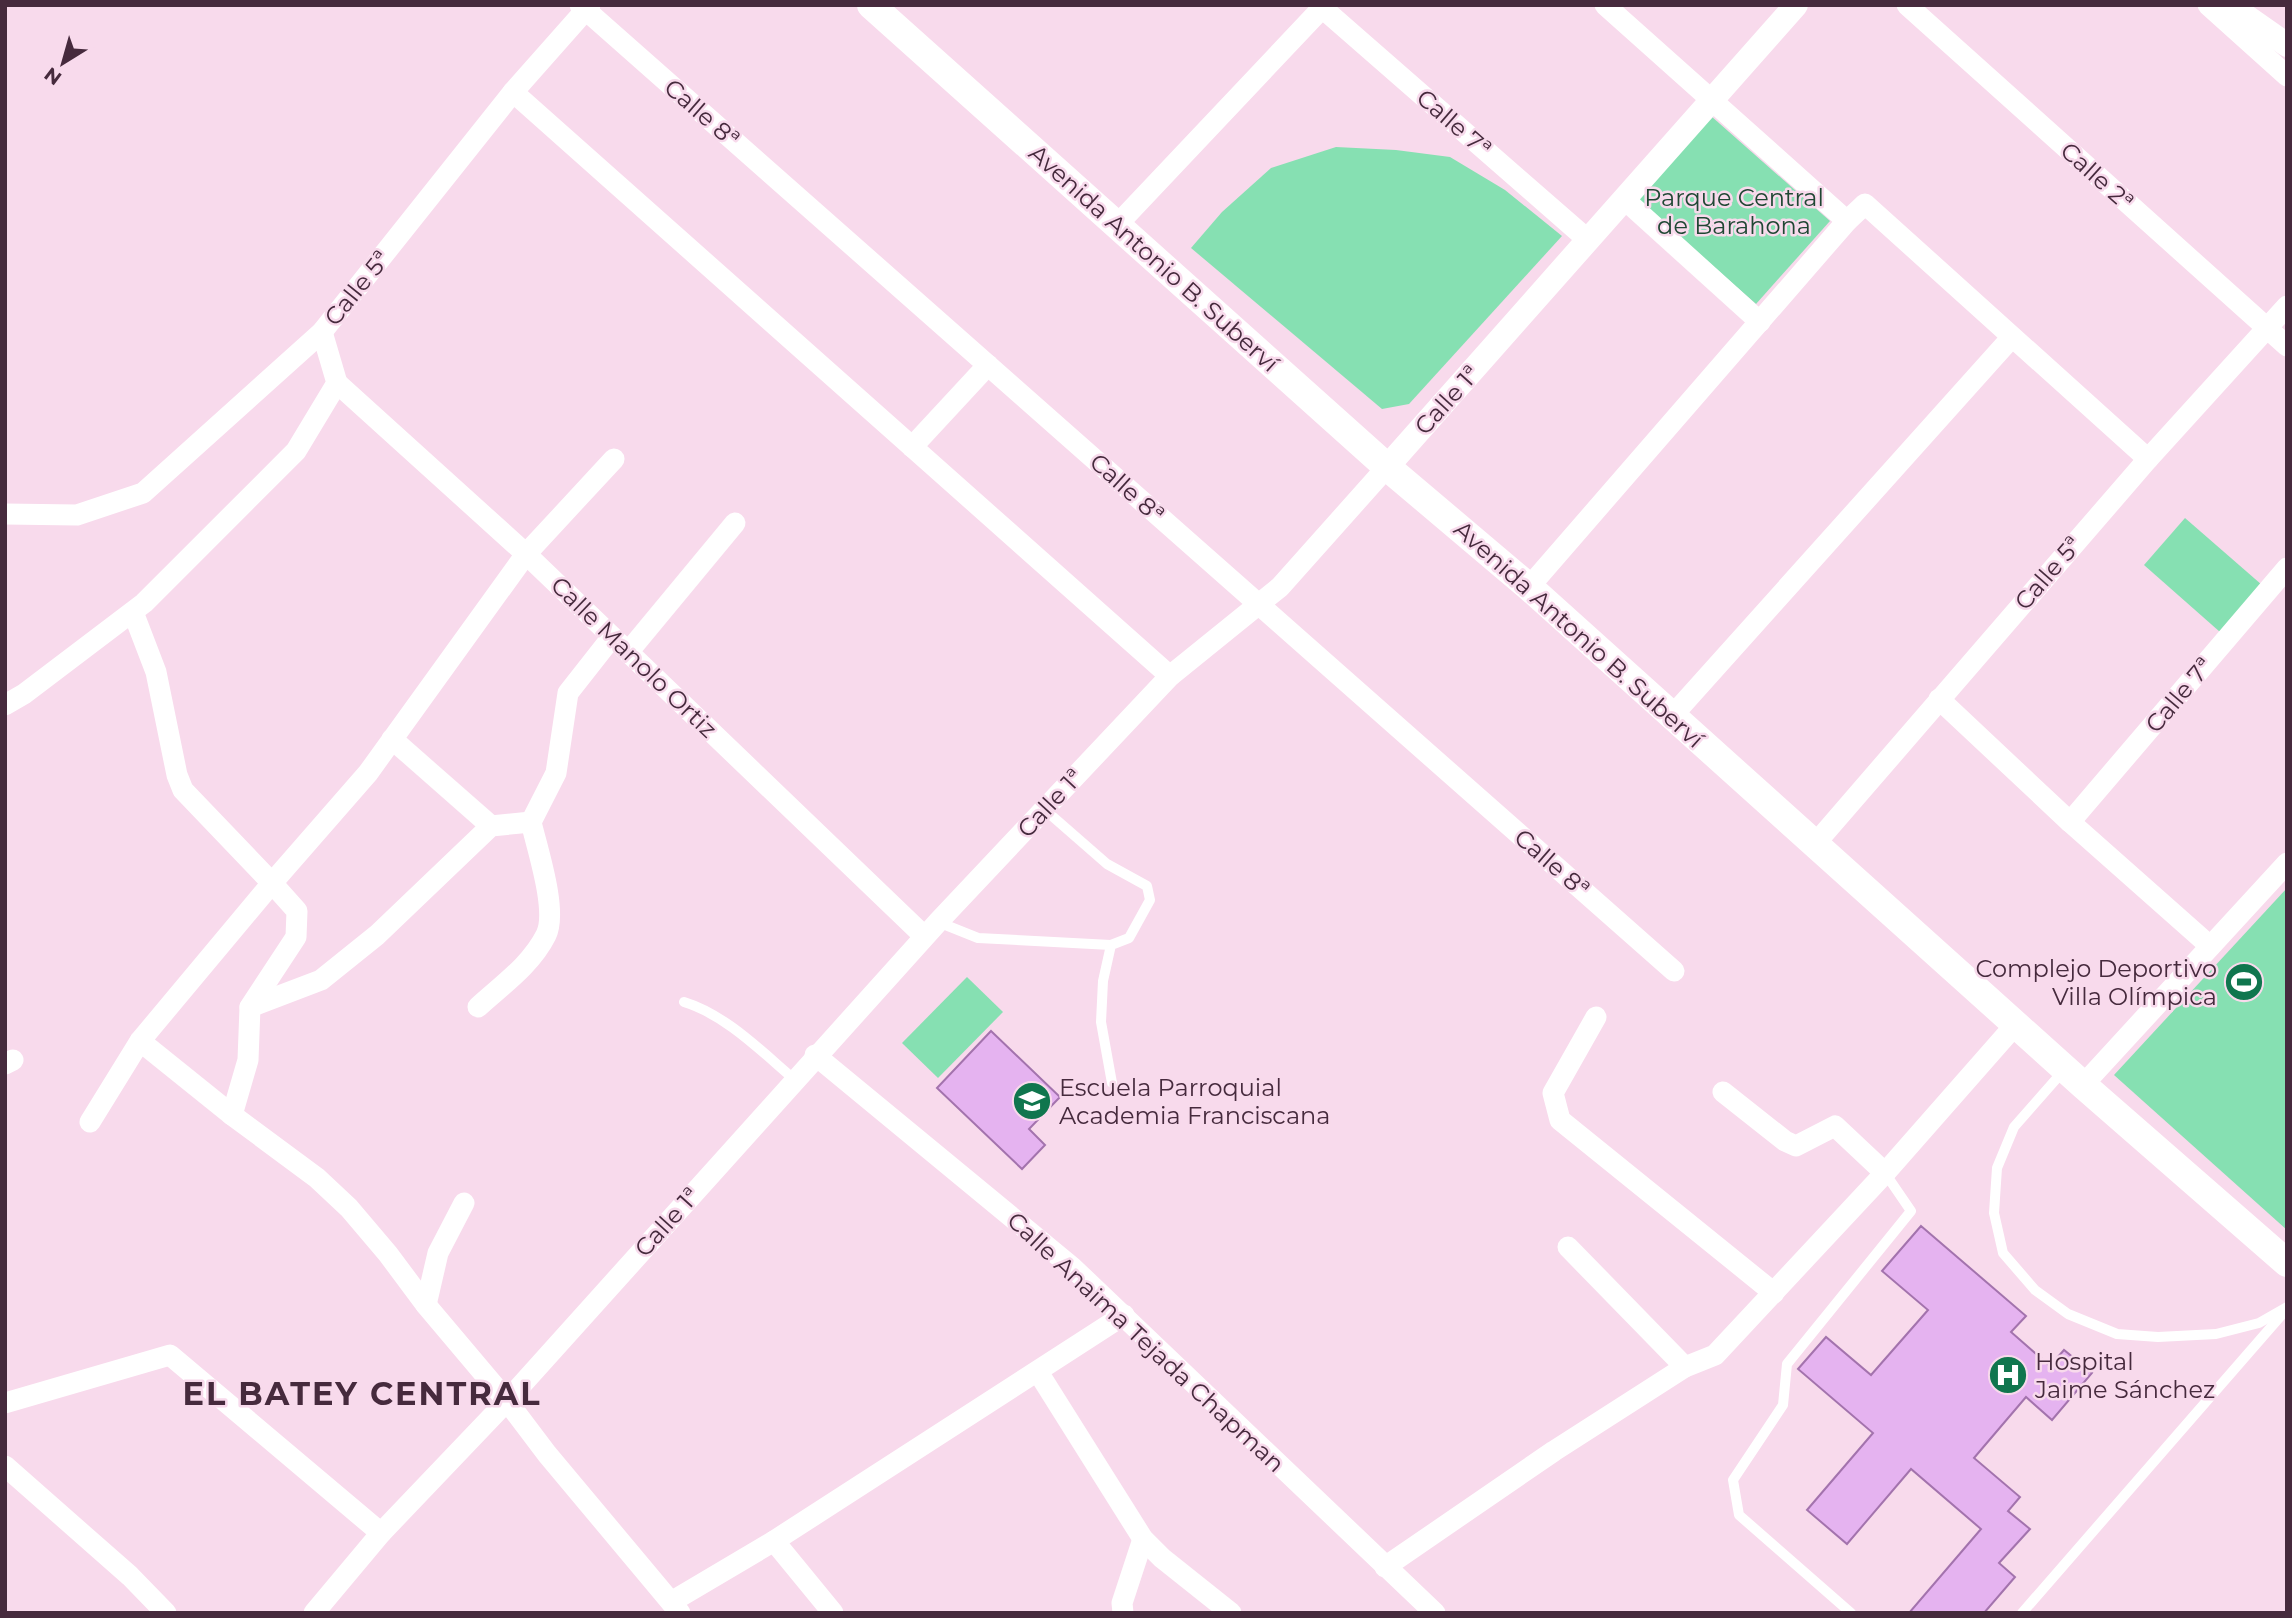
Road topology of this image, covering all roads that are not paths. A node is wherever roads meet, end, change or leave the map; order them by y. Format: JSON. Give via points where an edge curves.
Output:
{"nodes":[{"id":1,"x":871,"y":5,"type":"edge"},
{"id":2,"x":1605,"y":5,"type":"edge"},
{"id":3,"x":1796,"y":5,"type":"edge"},
{"id":4,"x":1907,"y":5,"type":"edge"},
{"id":5,"x":2208,"y":5,"type":"edge"},
{"id":6,"x":2230,"y":5,"type":"edge"},
{"id":7,"x":585,"y":7,"type":"edge"},
{"id":8,"x":1321,"y":7,"type":"edge"},
{"id":9,"x":2287,"y":45,"type":"edge"},
{"id":10,"x":2287,"y":76,"type":"edge"},
{"id":11,"x":513,"y":92,"type":"junction"},
{"id":12,"x":1711,"y":101,"type":"junction"},
{"id":13,"x":1624,"y":199,"type":"junction"},
{"id":14,"x":1847,"y":221,"type":"junction"},
{"id":15,"x":1118,"y":225,"type":"junction"},
{"id":16,"x":1588,"y":240,"type":"junction"},
{"id":17,"x":2287,"y":306,"type":"edge"},
{"id":18,"x":1760,"y":322,"type":"junction"},
{"id":19,"x":2267,"y":328,"type":"junction"},
{"id":20,"x":322,"y":331,"type":"junction"},
{"id":21,"x":2012,"y":337,"type":"junction"},
{"id":22,"x":2287,"y":346,"type":"edge"},
{"id":23,"x":988,"y":365,"type":"junction"},
{"id":24,"x":337,"y":383,"type":"junction"},
{"id":25,"x":912,"y":447,"type":"junction"},
{"id":26,"x":614,"y":459,"type":"dead end"},
{"id":27,"x":2148,"y":459,"type":"junction"},
{"id":28,"x":1387,"y":467,"type":"junction"},
{"id":29,"x":5,"y":514,"type":"edge"},
{"id":30,"x":735,"y":523,"type":"dead end"},
{"id":31,"x":526,"y":554,"type":"junction"},
{"id":32,"x":2287,"y":568,"type":"edge"},
{"id":33,"x":1530,"y":587,"type":"junction"},
{"id":34,"x":1258,"y":604,"type":"junction"},
{"id":35,"x":133,"y":612,"type":"junction"},
{"id":36,"x":620,"y":644,"type":"junction"},
{"id":37,"x":1170,"y":676,"type":"junction"},
{"id":38,"x":1939,"y":699,"type":"junction"},
{"id":39,"x":5,"y":705,"type":"edge"},
{"id":40,"x":1672,"y":716,"type":"junction"},
{"id":41,"x":392,"y":739,"type":"junction"},
{"id":42,"x":1044,"y":809,"type":"junction"},
{"id":43,"x":531,"y":822,"type":"junction"},
{"id":44,"x":2070,"y":822,"type":"junction"},
{"id":45,"x":491,"y":826,"type":"junction"},
{"id":46,"x":1815,"y":844,"type":"junction"},
{"id":47,"x":2287,"y":863,"type":"edge"},
{"id":48,"x":272,"y":883,"type":"junction"},
{"id":49,"x":931,"y":929,"type":"junction"},
{"id":50,"x":1111,"y":945,"type":"junction"},
{"id":51,"x":2210,"y":946,"type":"junction"},
{"id":52,"x":1674,"y":971,"type":"dead end"},
{"id":53,"x":684,"y":1002,"type":"dead end"},
{"id":54,"x":250,"y":1007,"type":"junction"},
{"id":55,"x":478,"y":1007,"type":"dead end"},
{"id":56,"x":1596,"y":1017,"type":"dead end"},
{"id":57,"x":2016,"y":1024,"type":"junction"},
{"id":58,"x":140,"y":1041,"type":"junction"},
{"id":59,"x":815,"y":1055,"type":"junction"},
{"id":60,"x":2074,"y":1077,"type":"junction"},
{"id":61,"x":794,"y":1079,"type":"junction"},
{"id":62,"x":1112,"y":1083,"type":"dead end"},
{"id":63,"x":1723,"y":1092,"type":"dead end"},
{"id":64,"x":232,"y":1115,"type":"junction"},
{"id":65,"x":90,"y":1122,"type":"dead end"},
{"id":66,"x":1885,"y":1173,"type":"junction"},
{"id":67,"x":464,"y":1203,"type":"dead end"},
{"id":68,"x":1568,"y":1247,"type":"dead end"},
{"id":69,"x":2287,"y":1263,"type":"edge"},
{"id":70,"x":1773,"y":1293,"type":"junction"},
{"id":71,"x":426,"y":1305,"type":"junction"},
{"id":72,"x":2287,"y":1308,"type":"edge"},
{"id":73,"x":1124,"y":1315,"type":"junction"},
{"id":74,"x":1685,"y":1367,"type":"junction"},
{"id":75,"x":1038,"y":1372,"type":"junction"},
{"id":76,"x":507,"y":1401,"type":"junction"},
{"id":77,"x":5,"y":1403,"type":"edge"},
{"id":78,"x":5,"y":1466,"type":"edge"},
{"id":79,"x":381,"y":1533,"type":"junction"},
{"id":80,"x":1143,"y":1539,"type":"junction"},
{"id":81,"x":774,"y":1541,"type":"junction"},
{"id":82,"x":1385,"y":1567,"type":"junction"},
{"id":83,"x":675,"y":1607,"type":"edge"},
{"id":84,"x":1433,"y":1612,"type":"edge"},
{"id":85,"x":166,"y":1613,"type":"edge"},
{"id":86,"x":314,"y":1613,"type":"edge"},
{"id":87,"x":833,"y":1613,"type":"edge"},
{"id":88,"x":1124,"y":1613,"type":"edge"},
{"id":89,"x":1231,"y":1613,"type":"edge"},
{"id":90,"x":1851,"y":1613,"type":"edge"},
{"id":91,"x":2022,"y":1613,"type":"edge"}],
"edges":[{"from":1,"to":15,"type":"main road","name":"Avenida Antonio B. Suberví"},
{"from":2,"to":12,"type":"street"},
{"from":3,"to":12,"type":"street","name":"Calle 1ª"},
{"from":4,"to":19,"type":"street","name":"Calle 2ª"},
{"from":5,"to":10,"type":"street"},
{"from":6,"to":9,"type":"street"},
{"from":7,"to":11,"type":"street","name":"Calle 5ª"},
{"from":7,"to":23,"type":"street","name":"Calle 8ª"},
{"from":8,"to":15,"type":"street"},
{"from":8,"to":16,"type":"street","name":"Calle 7ª"},
{"from":11,"to":20,"type":"street","name":"Calle 5ª"},
{"from":11,"to":25,"type":"street"},
{"from":12,"to":13,"type":"street","name":"Calle 1ª"},
{"from":12,"to":14,"type":"street"},
{"from":13,"to":16,"type":"street","name":"Calle 1ª"},
{"from":13,"to":18,"type":"street"},
{"from":14,"to":18,"type":"street"},
{"from":14,"to":21,"type":"street","via":[[1866,204]]},
{"from":15,"to":28,"type":"main road","name":"Avenida Antonio B. Suberví"},
{"from":16,"to":28,"type":"street","name":"Calle 1ª"},
{"from":17,"to":19,"type":"street","name":"Calle 5ª"},
{"from":18,"to":33,"type":"street"},
{"from":19,"to":22,"type":"street","name":"Calle 2ª"},
{"from":19,"to":27,"type":"street","name":"Calle 5ª"},
{"from":20,"to":24,"type":"street","name":"Calle 5ª"},
{"from":20,"to":29,"type":"street","via":[[143,493],[77,515]]},
{"from":21,"to":27,"type":"street"},
{"from":21,"to":40,"type":"street"},
{"from":23,"to":25,"type":"street"},
{"from":23,"to":34,"type":"street","name":"Calle 8ª"},
{"from":24,"to":31,"type":"street","name":"Calle Manolo Ortiz"},
{"from":24,"to":35,"type":"street","via":[[296,451]]},
{"from":25,"to":37,"type":"street"},
{"from":26,"to":31,"type":"street"},
{"from":27,"to":38,"type":"street","name":"Calle 5ª"},
{"from":28,"to":33,"type":"main road","name":"Avenida Antonio B. Suberví"},
{"from":28,"to":34,"type":"street","name":"Calle 1ª","via":[[1280,587]]},
{"from":30,"to":36,"type":"street"},
{"from":31,"to":36,"type":"street","name":"Calle Manolo Ortiz"},
{"from":31,"to":41,"type":"street"},
{"from":32,"to":44,"type":"street","name":"Calle 7ª"},
{"from":33,"to":40,"type":"main road","name":"Avenida Antonio B. Suberví"},
{"from":34,"to":37,"type":"street","name":"Calle 1ª"},
{"from":34,"to":52,"type":"street","name":"Calle 8ª"},
{"from":35,"to":39,"type":"street"},
{"from":35,"to":48,"type":"street","via":[[156,672],[183,790]]},
{"from":36,"to":43,"type":"street","via":[[568,693],[556,773]]},
{"from":36,"to":49,"type":"street","name":"Calle Manolo Ortiz"},
{"from":37,"to":42,"type":"street","name":"Calle 1ª"},
{"from":38,"to":44,"type":"street"},
{"from":38,"to":46,"type":"street","name":"Calle 5ª"},
{"from":40,"to":46,"type":"main road","name":"Avenida Antonio B. Suberví"},
{"from":41,"to":45,"type":"street"},
{"from":41,"to":48,"type":"street"},
{"from":42,"to":49,"type":"street","name":"Calle 1ª"},
{"from":42,"to":50,"type":"lane","via":[[1107,863],[1147,886],[1150,900],[1129,938]]},
{"from":43,"to":45,"type":"street"},
{"from":43,"to":55,"type":"street","via":[[549,891],[548,932],[529,961]]},
{"from":44,"to":51,"type":"street"},
{"from":45,"to":54,"type":"street","via":[[377,935],[321,980]]},
{"from":46,"to":57,"type":"main road","name":"Avenida Antonio B. Suberví"},
{"from":47,"to":51,"type":"street"},
{"from":48,"to":54,"type":"street","via":[[297,911],[296,937]]},
{"from":48,"to":58,"type":"street"},
{"from":49,"to":50,"type":"lane","via":[[978,938]]},
{"from":49,"to":59,"type":"street","name":"Calle 1ª"},
{"from":50,"to":62,"type":"lane","via":[[1101,1022]]},
{"from":51,"to":60,"type":"street"},
{"from":53,"to":61,"type":"lane","via":[[733,1029]]},
{"from":54,"to":64,"type":"street","via":[[248,1060]]},
{"from":56,"to":70,"type":"street","via":[[1553,1093],[1560,1119]]},
{"from":57,"to":60,"type":"main road","name":"Avenida Antonio B. Suberví"},
{"from":57,"to":66,"type":"street"},
{"from":58,"to":64,"type":"street"},
{"from":58,"to":65,"type":"street"},
{"from":59,"to":61,"type":"street","name":"Calle 1ª"},
{"from":59,"to":73,"type":"street","name":"Calle Anaima Tejada Chapman"},
{"from":60,"to":69,"type":"main road","name":"Avenida Antonio B. Suberví"},
{"from":60,"to":72,"type":"lane","via":[[2014,1127],[1997,1168],[1994,1213],[2003,1253],[2035,1290],[2068,1314],[2118,1334],[2158,1338],[2216,1334],[2259,1323]]},
{"from":61,"to":76,"type":"street","name":"Calle 1ª"},
{"from":63,"to":66,"type":"street","via":[[1796,1146],[1835,1126]]},
{"from":64,"to":71,"type":"street","via":[[317,1178],[349,1208]]},
{"from":66,"to":70,"type":"street"},
{"from":66,"to":90,"type":"lane","via":[[1911,1211],[1787,1364],[1783,1405],[1733,1480],[1739,1516]]},
{"from":67,"to":71,"type":"street","via":[[438,1253]]},
{"from":68,"to":74,"type":"street"},
{"from":70,"to":74,"type":"street","via":[[1715,1355]]},
{"from":71,"to":76,"type":"street"},
{"from":72,"to":91,"type":"lane"},
{"from":73,"to":75,"type":"street"},
{"from":73,"to":82,"type":"street","name":"Calle Anaima Tejada Chapman"},
{"from":74,"to":82,"type":"street"},
{"from":75,"to":80,"type":"street"},
{"from":75,"to":81,"type":"street"},
{"from":76,"to":79,"type":"street","name":"Calle 1ª"},
{"from":76,"to":83,"type":"street"},
{"from":77,"to":79,"type":"street","via":[[170,1355]]},
{"from":78,"to":85,"type":"street"},
{"from":79,"to":86,"type":"street","name":"Calle 1ª"},
{"from":80,"to":88,"type":"street","via":[[1122,1603]]},
{"from":80,"to":89,"type":"street"},
{"from":81,"to":83,"type":"street"},
{"from":81,"to":87,"type":"street"},
{"from":82,"to":84,"type":"street","name":"Calle Anaima Tejada Chapman"}]}
